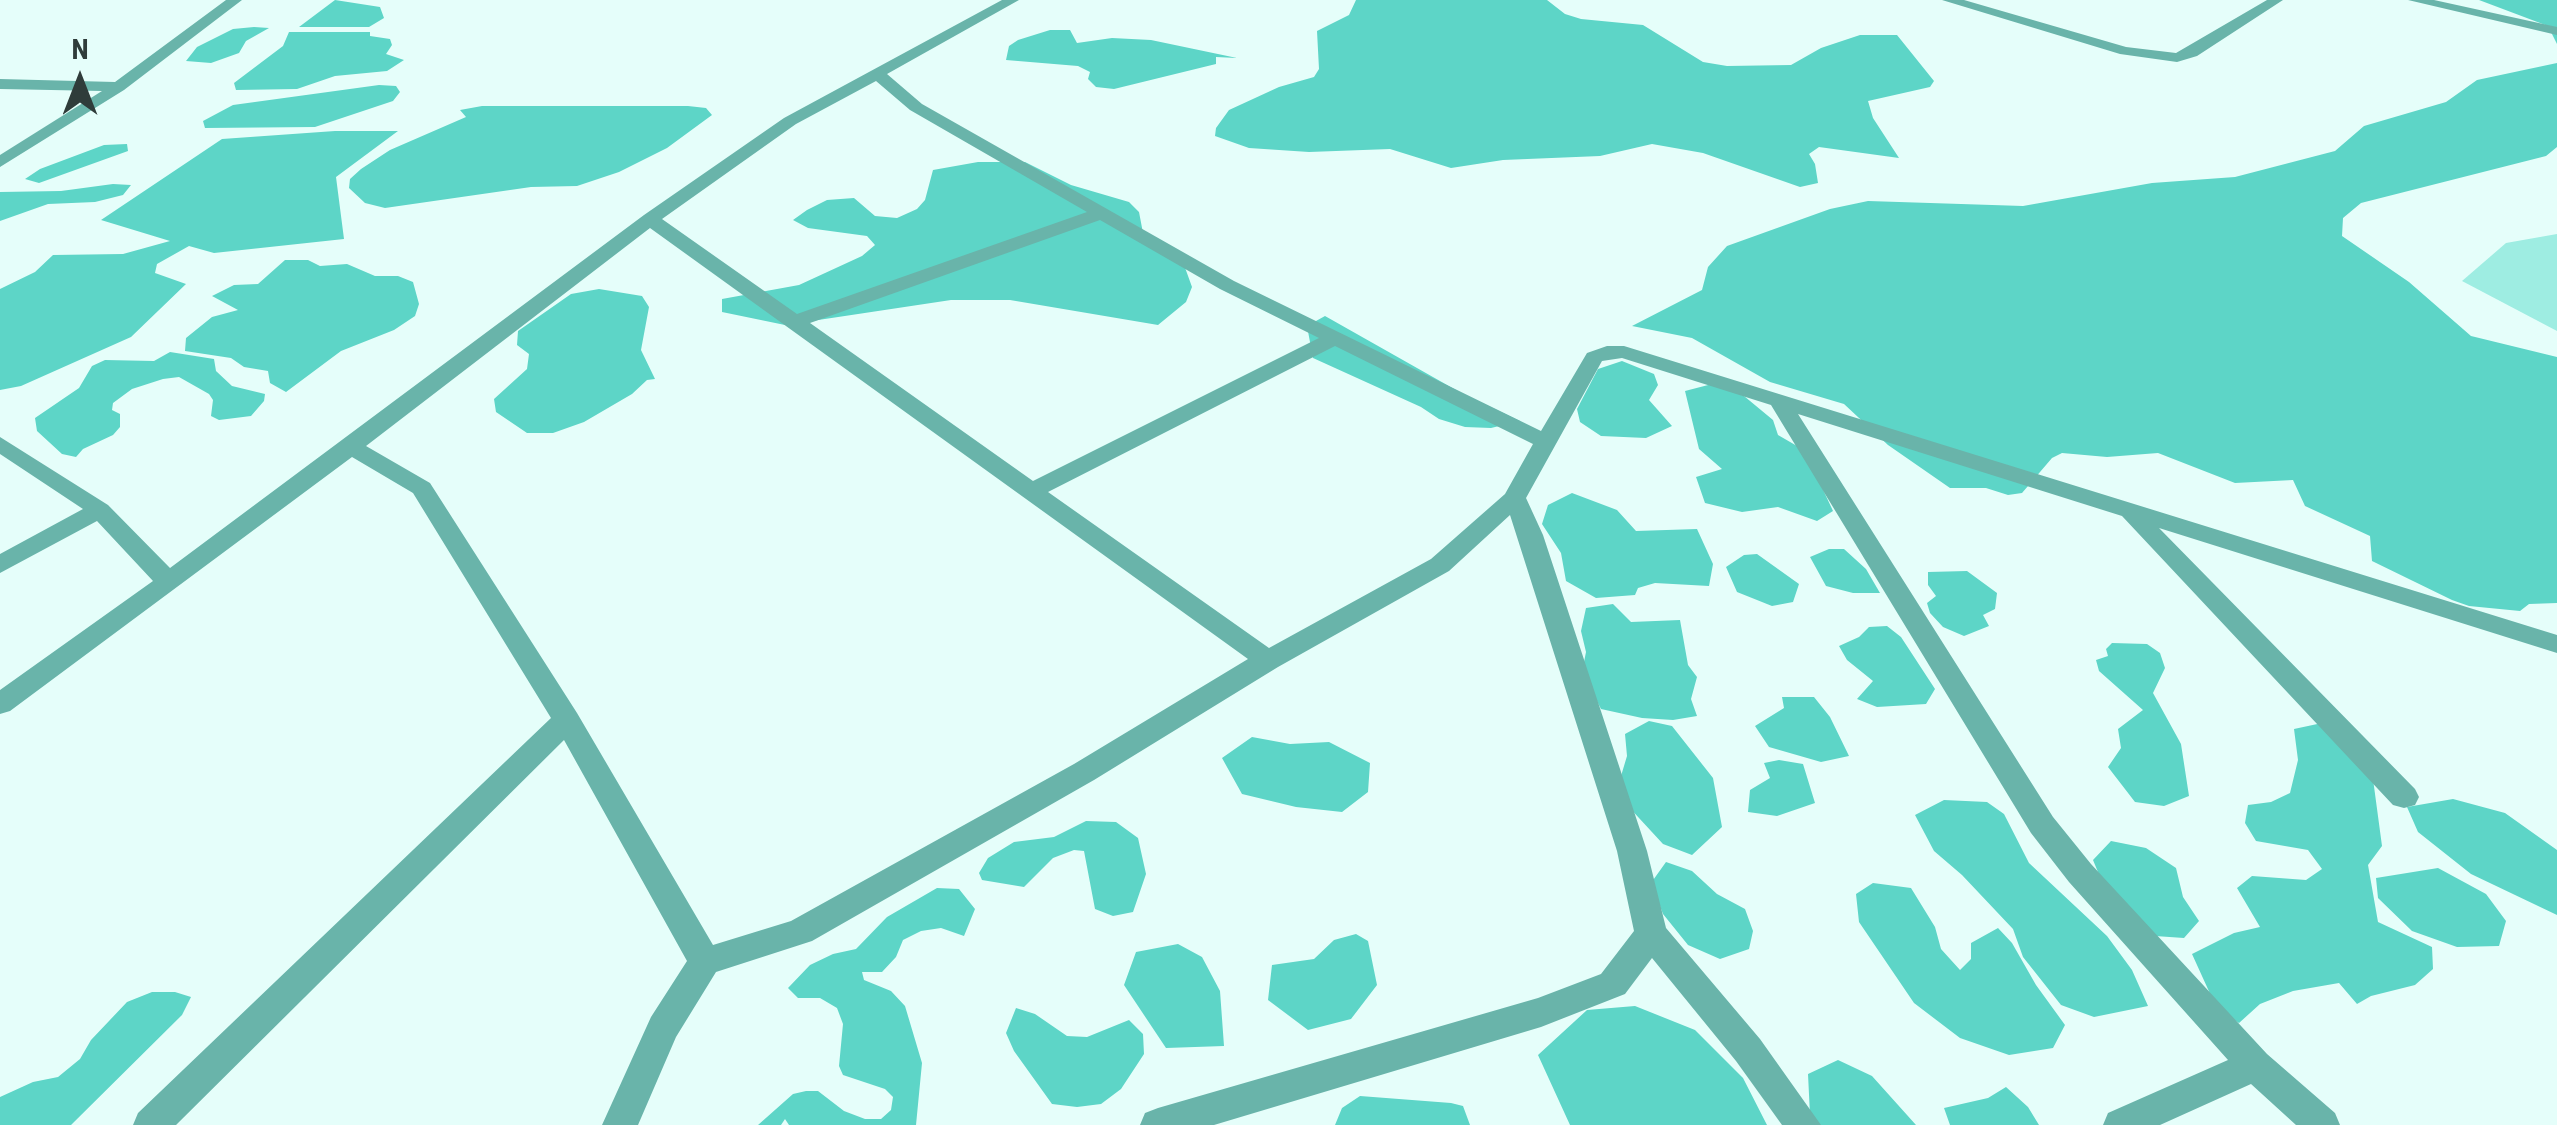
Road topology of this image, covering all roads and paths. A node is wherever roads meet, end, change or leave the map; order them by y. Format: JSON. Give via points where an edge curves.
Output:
{"nodes":[{"id":1,"x":235,"y":0,"type":"edge"},
{"id":2,"x":1012,"y":0,"type":"edge"},
{"id":3,"x":1949,"y":0,"type":"edge"},
{"id":4,"x":2276,"y":0,"type":"edge"},
{"id":5,"x":2415,"y":0,"type":"edge"},
{"id":6,"x":2502,"y":0,"type":"edge"},
{"id":7,"x":2509,"y":21,"type":"junction"},
{"id":8,"x":2557,"y":32,"type":"edge"},
{"id":9,"x":877,"y":74,"type":"junction"},
{"id":10,"x":0,"y":84,"type":"edge"},
{"id":11,"x":118,"y":87,"type":"junction"},
{"id":12,"x":0,"y":162,"type":"edge"},
{"id":13,"x":1101,"y":213,"type":"junction"},
{"id":14,"x":650,"y":219,"type":"junction"},
{"id":15,"x":795,"y":322,"type":"junction"},
{"id":16,"x":1335,"y":338,"type":"junction"},
{"id":17,"x":1779,"y":400,"type":"junction"},
{"id":18,"x":1546,"y":442,"type":"junction"},
{"id":19,"x":0,"y":444,"type":"edge"},
{"id":20,"x":348,"y":446,"type":"junction"},
{"id":21,"x":1031,"y":490,"type":"junction"},
{"id":22,"x":1514,"y":498,"type":"junction"},
{"id":23,"x":100,"y":510,"type":"junction"},
{"id":24,"x":2129,"y":511,"type":"junction"},
{"id":25,"x":0,"y":565,"type":"edge"},
{"id":26,"x":168,"y":581,"type":"junction"},
{"id":27,"x":2557,"y":644,"type":"edge"},
{"id":28,"x":1268,"y":660,"type":"junction"},
{"id":29,"x":0,"y":704,"type":"edge"},
{"id":30,"x":567,"y":720,"type":"junction"},
{"id":31,"x":2404,"y":796,"type":"dead end"},
{"id":32,"x":1651,"y":934,"type":"junction"},
{"id":33,"x":705,"y":962,"type":"junction"},
{"id":34,"x":2255,"y":1065,"type":"junction"},
{"id":35,"x":151,"y":1125,"type":"edge"},
{"id":36,"x":620,"y":1125,"type":"edge"},
{"id":37,"x":1158,"y":1125,"type":"edge"},
{"id":38,"x":1804,"y":1125,"type":"edge"},
{"id":39,"x":2122,"y":1125,"type":"edge"},
{"id":40,"x":2322,"y":1125,"type":"edge"}],
"edges":[{"from":1,"to":11,"type":"street"},
{"from":2,"to":9,"type":"street"},
{"from":3,"to":4,"type":"street","via":[[2125,51],[2177,58]]},
{"from":5,"to":7,"type":"street"},
{"from":6,"to":7,"type":"street"},
{"from":7,"to":8,"type":"street"},
{"from":9,"to":13,"type":"street","via":[[916,107]]},
{"from":9,"to":14,"type":"street","via":[[790,121]]},
{"from":10,"to":11,"type":"street"},
{"from":11,"to":12,"type":"street"},
{"from":13,"to":15,"type":"street"},
{"from":13,"to":16,"type":"street"},
{"from":14,"to":15,"type":"street"},
{"from":14,"to":20,"type":"street"},
{"from":15,"to":21,"type":"street"},
{"from":16,"to":18,"type":"street"},
{"from":16,"to":21,"type":"street"},
{"from":17,"to":18,"type":"street","via":[[1607,352],[1594,357]]},
{"from":17,"to":24,"type":"street"},
{"from":17,"to":34,"type":"street","via":[[2042,825]]},
{"from":18,"to":22,"type":"street"},
{"from":19,"to":23,"type":"street"},
{"from":20,"to":26,"type":"street"},
{"from":20,"to":30,"type":"street","via":[[422,488]]},
{"from":21,"to":28,"type":"street"},
{"from":22,"to":28,"type":"street","via":[[1440,565]]},
{"from":22,"to":32,"type":"street","via":[[1632,851]]},
{"from":23,"to":25,"type":"street"},
{"from":23,"to":26,"type":"street"},
{"from":24,"to":27,"type":"street"},
{"from":24,"to":31,"type":"street"},
{"from":26,"to":29,"type":"street"},
{"from":28,"to":33,"type":"street","via":[[801,931]]},
{"from":30,"to":33,"type":"street"},
{"from":30,"to":35,"type":"street"},
{"from":32,"to":37,"type":"street","via":[[1613,984],[1541,1012]]},
{"from":32,"to":38,"type":"street"},
{"from":33,"to":36,"type":"street","via":[[663,1028]]},
{"from":34,"to":39,"type":"street"},
{"from":34,"to":40,"type":"street"}]}
